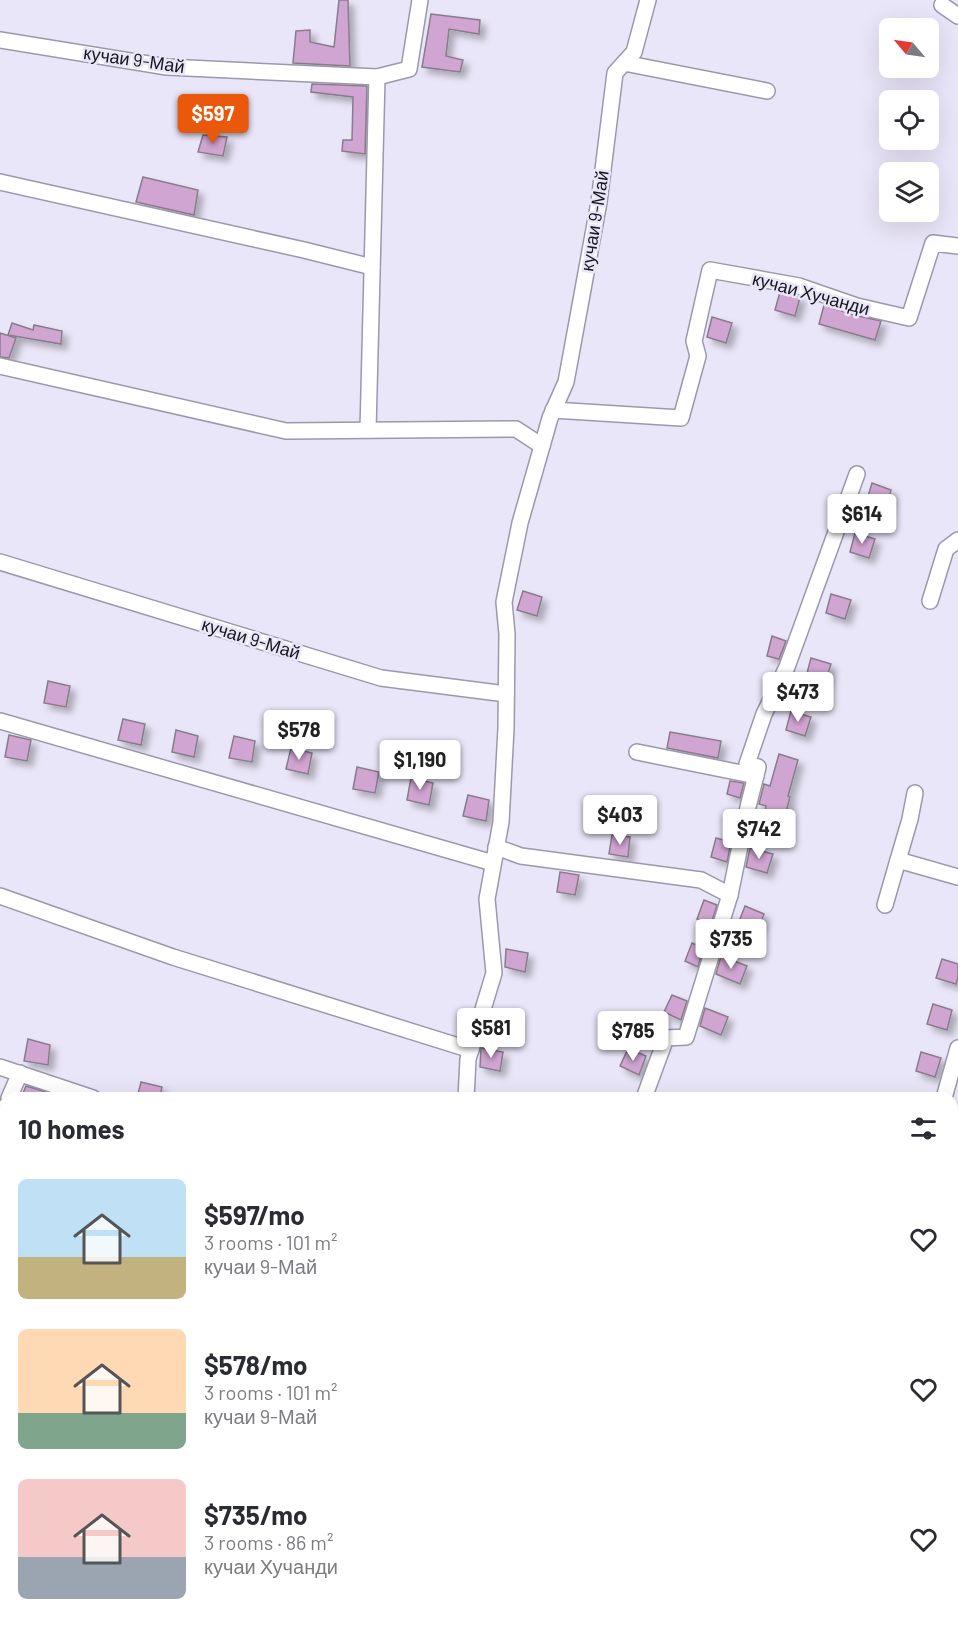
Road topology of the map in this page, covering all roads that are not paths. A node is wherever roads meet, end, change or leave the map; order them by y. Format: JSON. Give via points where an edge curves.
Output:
{"nodes":[{"id":1,"x":420,"y":0,"type":"edge"},
{"id":2,"x":648,"y":0,"type":"edge"},
{"id":3,"x":942,"y":5,"type":"dead end"},
{"id":4,"x":958,"y":16,"type":"edge"},
{"id":5,"x":0,"y":40,"type":"edge"},
{"id":6,"x":624,"y":63,"type":"junction"},
{"id":7,"x":377,"y":77,"type":"junction"},
{"id":8,"x":767,"y":91,"type":"dead end"},
{"id":9,"x":0,"y":182,"type":"edge"},
{"id":10,"x":958,"y":246,"type":"edge"},
{"id":11,"x":372,"y":267,"type":"junction"},
{"id":12,"x":0,"y":366,"type":"edge"},
{"id":13,"x":553,"y":410,"type":"junction"},
{"id":14,"x":368,"y":430,"type":"junction"},
{"id":15,"x":542,"y":446,"type":"junction"},
{"id":16,"x":857,"y":474,"type":"dead end"},
{"id":17,"x":958,"y":540,"type":"edge"},
{"id":18,"x":0,"y":562,"type":"edge"},
{"id":19,"x":930,"y":601,"type":"dead end"},
{"id":20,"x":507,"y":694,"type":"junction"},
{"id":21,"x":0,"y":721,"type":"edge"},
{"id":22,"x":637,"y":752,"type":"dead end"},
{"id":23,"x":756,"y":776,"type":"junction"},
{"id":24,"x":915,"y":793,"type":"dead end"},
{"id":25,"x":496,"y":847,"type":"junction"},
{"id":26,"x":898,"y":860,"type":"junction"},
{"id":27,"x":494,"y":863,"type":"junction"},
{"id":28,"x":958,"y":877,"type":"edge"},
{"id":29,"x":730,"y":895,"type":"junction"},
{"id":30,"x":0,"y":897,"type":"edge"},
{"id":31,"x":885,"y":905,"type":"dead end"},
{"id":32,"x":958,"y":1048,"type":"edge"},
{"id":33,"x":471,"y":1050,"type":"junction"},
{"id":34,"x":0,"y":1067,"type":"edge"},
{"id":35,"x":20,"y":1073,"type":"junction"},
{"id":36,"x":12,"y":1092,"type":"edge"},
{"id":37,"x":75,"y":1092,"type":"edge"},
{"id":38,"x":466,"y":1092,"type":"edge"},
{"id":39,"x":646,"y":1092,"type":"edge"},
{"id":40,"x":946,"y":1092,"type":"edge"}],
"edges":[{"from":1,"to":7,"type":"street","name":"кучаи 9-Май","via":[[409,69]]},
{"from":2,"to":6,"type":"street","name":"кучаи 9-Май","via":[[634,52]]},
{"from":3,"to":4,"type":"street"},
{"from":5,"to":7,"type":"street","name":"кучаи 9-Май","via":[[167,67]]},
{"from":6,"to":8,"type":"street"},
{"from":6,"to":13,"type":"street","name":"кучаи 9-Май","via":[[615,73],[599,202],[566,382]]},
{"from":7,"to":11,"type":"street"},
{"from":9,"to":11,"type":"street"},
{"from":10,"to":13,"type":"street","name":"кучаи Хучанди","via":[[933,243],[909,318],[857,306],[799,286],[710,270],[694,341],[698,356],[681,418]]},
{"from":11,"to":14,"type":"street"},
{"from":12,"to":14,"type":"street","via":[[286,431]]},
{"from":13,"to":15,"type":"street","name":"кучаи 9-Май"},
{"from":14,"to":15,"type":"street","via":[[516,429]]},
{"from":15,"to":20,"type":"street","name":"кучаи 9-Май","via":[[520,523],[504,602]]},
{"from":16,"to":23,"type":"street","via":[[747,764],[758,767]]},
{"from":17,"to":19,"type":"street","via":[[946,549]]},
{"from":18,"to":20,"type":"street","name":"кучаи 9-Май","via":[[381,678]]},
{"from":20,"to":25,"type":"street","name":"кучаи 9-Май","via":[[501,822]]},
{"from":21,"to":27,"type":"street"},
{"from":22,"to":23,"type":"street"},
{"from":23,"to":29,"type":"street"},
{"from":24,"to":26,"type":"street"},
{"from":25,"to":27,"type":"street","name":"кучаи 9-Май"},
{"from":25,"to":29,"type":"street","via":[[521,856],[701,880]]},
{"from":26,"to":28,"type":"street"},
{"from":26,"to":31,"type":"street"},
{"from":27,"to":33,"type":"street","name":"кучаи 9-Май","via":[[487,899],[494,973]]},
{"from":29,"to":39,"type":"street","via":[[686,1037],[666,1038]]},
{"from":30,"to":33,"type":"street","via":[[173,957]]},
{"from":32,"to":40,"type":"street"},
{"from":33,"to":38,"type":"street","name":"кучаи 9-Май"},
{"from":34,"to":35,"type":"street"},
{"from":35,"to":36,"type":"street"},
{"from":35,"to":37,"type":"street"}]}
